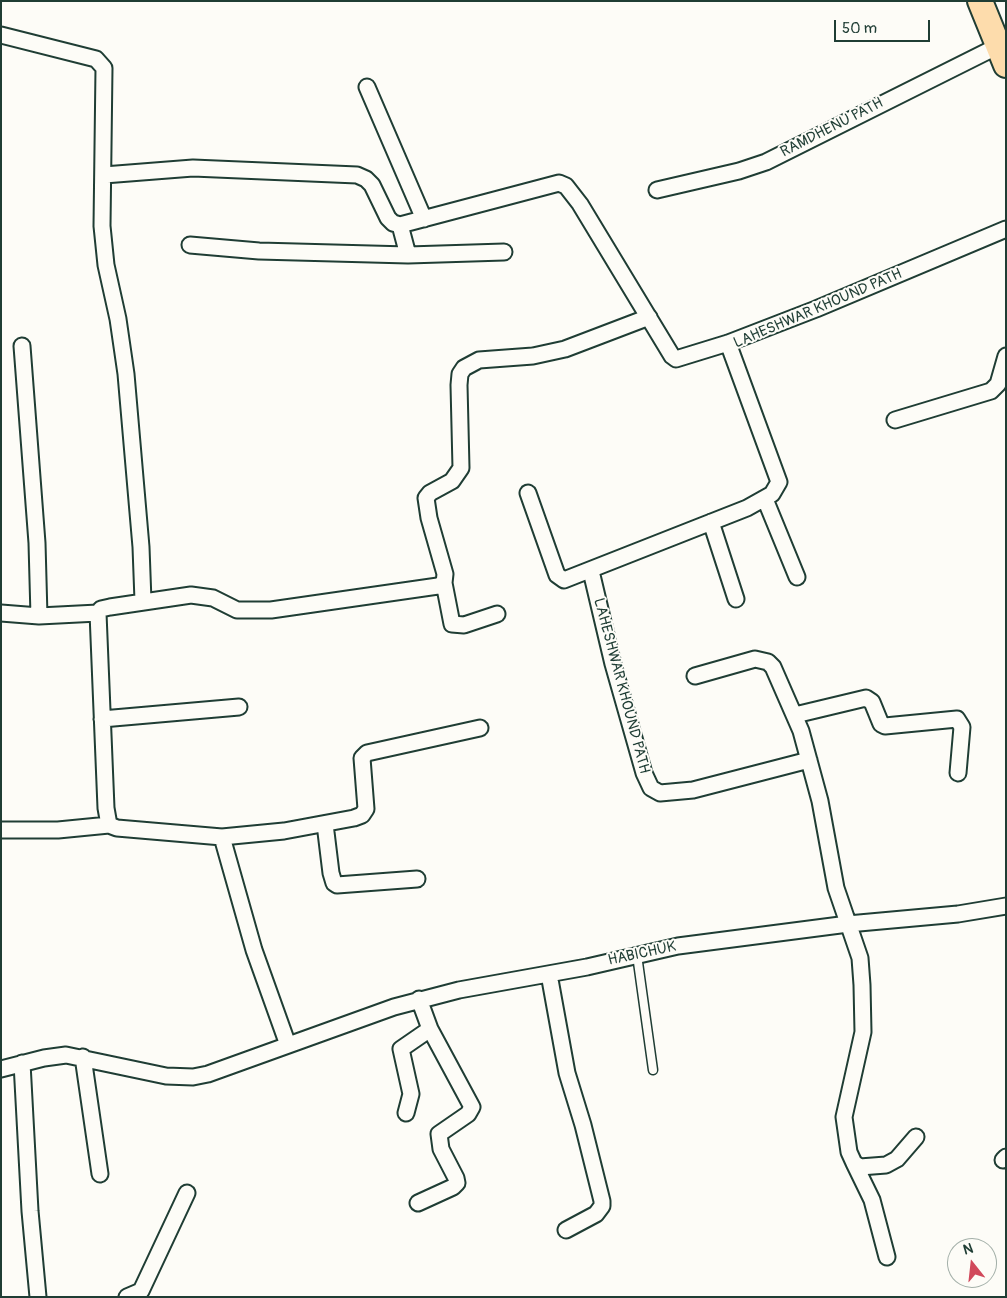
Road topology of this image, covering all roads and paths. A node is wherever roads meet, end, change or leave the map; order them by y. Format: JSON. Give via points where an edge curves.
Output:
{"nodes":[{"id":1,"x":980,"y":1,"type":"edge"},
{"id":2,"x":1,"y":35,"type":"edge"},
{"id":3,"x":1003,"y":51,"type":"edge"},
{"id":4,"x":368,"y":87,"type":"dead end"},
{"id":5,"x":104,"y":175,"type":"junction"},
{"id":6,"x":657,"y":190,"type":"dead end"},
{"id":7,"x":424,"y":219,"type":"junction"},
{"id":8,"x":400,"y":225,"type":"junction"},
{"id":9,"x":1006,"y":229,"type":"edge"},
{"id":10,"x":190,"y":245,"type":"dead end"},
{"id":11,"x":504,"y":252,"type":"dead end"},
{"id":12,"x":408,"y":255,"type":"junction"},
{"id":13,"x":649,"y":317,"type":"junction"},
{"id":14,"x":728,"y":343,"type":"junction"},
{"id":15,"x":22,"y":346,"type":"dead end"},
{"id":16,"x":1006,"y":356,"type":"edge"},
{"id":17,"x":895,"y":420,"type":"dead end"},
{"id":18,"x":528,"y":493,"type":"dead end"},
{"id":19,"x":765,"y":498,"type":"junction"},
{"id":20,"x":711,"y":522,"type":"junction"},
{"id":21,"x":591,"y":571,"type":"junction"},
{"id":22,"x":797,"y":577,"type":"dead end"},
{"id":23,"x":444,"y":583,"type":"junction"},
{"id":24,"x":736,"y":599,"type":"dead end"},
{"id":25,"x":143,"y":601,"type":"junction"},
{"id":26,"x":1,"y":613,"type":"edge"},
{"id":27,"x":98,"y":613,"type":"junction"},
{"id":28,"x":497,"y":614,"type":"dead end"},
{"id":29,"x":40,"y":616,"type":"junction"},
{"id":30,"x":695,"y":676,"type":"dead end"},
{"id":31,"x":239,"y":707,"type":"dead end"},
{"id":32,"x":795,"y":715,"type":"junction"},
{"id":33,"x":102,"y":719,"type":"junction"},
{"id":34,"x":480,"y":728,"type":"dead end"},
{"id":35,"x":809,"y":760,"type":"junction"},
{"id":36,"x":958,"y":773,"type":"dead end"},
{"id":37,"x":325,"y":824,"type":"junction"},
{"id":38,"x":109,"y":825,"type":"junction"},
{"id":39,"x":1,"y":830,"type":"edge"},
{"id":40,"x":222,"y":837,"type":"junction"},
{"id":41,"x":417,"y":879,"type":"dead end"},
{"id":42,"x":1006,"y":906,"type":"edge"},
{"id":43,"x":848,"y":924,"type":"junction"},
{"id":44,"x":637,"y":955,"type":"junction"},
{"id":45,"x":549,"y":974,"type":"junction"},
{"id":46,"x":419,"y":999,"type":"junction"},
{"id":47,"x":430,"y":1029,"type":"junction"},
{"id":48,"x":288,"y":1045,"type":"junction"},
{"id":49,"x":83,"y":1057,"type":"junction"},
{"id":50,"x":22,"y":1063,"type":"junction"},
{"id":51,"x":1,"y":1069,"type":"edge"},
{"id":52,"x":653,"y":1070,"type":"dead end"},
{"id":53,"x":406,"y":1113,"type":"dead end"},
{"id":54,"x":916,"y":1137,"type":"dead end"},
{"id":55,"x":854,"y":1163,"type":"junction"},
{"id":56,"x":100,"y":1174,"type":"dead end"},
{"id":57,"x":187,"y":1193,"type":"dead end"},
{"id":58,"x":418,"y":1203,"type":"dead end"},
{"id":59,"x":566,"y":1230,"type":"dead end"},
{"id":60,"x":887,"y":1257,"type":"dead end"},
{"id":61,"x":38,"y":1297,"type":"edge"},
{"id":62,"x":127,"y":1297,"type":"edge"}],
"edges":[{"from":1,"to":3,"type":"main road"},
{"from":2,"to":5,"type":"street","via":[[96,58],[102,63],[106,76]]},
{"from":3,"to":6,"type":"street","name":"RAMDHENU PATH","via":[[766,162]]},
{"from":4,"to":7,"type":"street"},
{"from":5,"to":8,"type":"street","via":[[193,168],[357,175],[372,185],[388,218]]},
{"from":5,"to":25,"type":"street","via":[[102,226],[126,374]]},
{"from":7,"to":8,"type":"street"},
{"from":7,"to":13,"type":"street","via":[[548,185],[566,186]]},
{"from":8,"to":12,"type":"street"},
{"from":9,"to":14,"type":"street","name":"LAHESHWAR KHOUND PATH"},
{"from":10,"to":12,"type":"street","via":[[259,251]]},
{"from":11,"to":12,"type":"street"},
{"from":13,"to":14,"type":"street","via":[[676,359]]},
{"from":13,"to":23,"type":"street","via":[[565,349],[533,356],[479,360],[464,368],[459,385],[462,468],[452,481],[430,493],[426,502],[445,574]]},
{"from":14,"to":19,"type":"street","name":"LAHESHWAR KHOUND PATH","via":[[779,482],[777,489]]},
{"from":15,"to":29,"type":"street"},
{"from":16,"to":17,"type":"street","via":[[998,384],[991,391]]},
{"from":18,"to":21,"type":"street","via":[[560,579],[571,579]]},
{"from":19,"to":20,"type":"street"},
{"from":19,"to":22,"type":"street"},
{"from":20,"to":21,"type":"street"},
{"from":20,"to":24,"type":"street"},
{"from":21,"to":35,"type":"street","name":"LAHESHWAR KHOUND PATH","via":[[613,664],[651,788],[660,793],[692,790]]},
{"from":23,"to":25,"type":"street","via":[[419,590],[271,610],[237,610],[201,595]]},
{"from":23,"to":28,"type":"street","via":[[452,624],[464,625]]},
{"from":25,"to":27,"type":"street","via":[[101,609]]},
{"from":26,"to":29,"type":"street"},
{"from":27,"to":29,"type":"street"},
{"from":27,"to":33,"type":"street"},
{"from":30,"to":32,"type":"street","via":[[763,659],[773,667]]},
{"from":31,"to":33,"type":"street"},
{"from":32,"to":35,"type":"street"},
{"from":32,"to":36,"type":"street","via":[[866,698],[872,702],[881,724],[885,726],[957,719],[962,726]]},
{"from":33,"to":38,"type":"street"},
{"from":34,"to":37,"type":"street","via":[[367,753],[362,758],[366,809],[354,818]]},
{"from":35,"to":43,"type":"street","via":[[834,881]]},
{"from":37,"to":40,"type":"street"},
{"from":37,"to":41,"type":"street","via":[[331,874],[336,885]]},
{"from":38,"to":39,"type":"street","via":[[58,830]]},
{"from":38,"to":40,"type":"street","via":[[126,830]]},
{"from":40,"to":48,"type":"street","via":[[254,950]]},
{"from":42,"to":43,"type":"street","name":"HABICHUK","via":[[942,916]]},
{"from":43,"to":44,"type":"street","name":"HABICHUK","via":[[747,936]]},
{"from":43,"to":55,"type":"street","via":[[860,958],[863,1012],[860,1047],[844,1117],[847,1146]]},
{"from":44,"to":45,"type":"street","name":"HABICHUK"},
{"from":44,"to":52,"type":"lane"},
{"from":45,"to":46,"type":"street","name":"HABICHUK"},
{"from":45,"to":59,"type":"street","via":[[567,1073],[602,1201],[596,1214]]},
{"from":46,"to":47,"type":"street"},
{"from":46,"to":48,"type":"street","name":"HABICHUK"},
{"from":47,"to":53,"type":"street","via":[[401,1049],[411,1094]]},
{"from":47,"to":58,"type":"street","via":[[472,1107],[468,1114],[439,1134],[441,1149],[457,1183]]},
{"from":48,"to":49,"type":"street","name":"HABICHUK","via":[[193,1077],[166,1076]]},
{"from":49,"to":50,"type":"street","name":"HABICHUK","via":[[66,1055]]},
{"from":49,"to":56,"type":"street"},
{"from":50,"to":51,"type":"street","name":"HABICHUK"},
{"from":50,"to":61,"type":"street"},
{"from":54,"to":55,"type":"street","via":[[897,1159],[886,1165],[860,1167]]},
{"from":55,"to":60,"type":"street","via":[[872,1200]]},
{"from":57,"to":62,"type":"street","via":[[141,1291]]}]}
